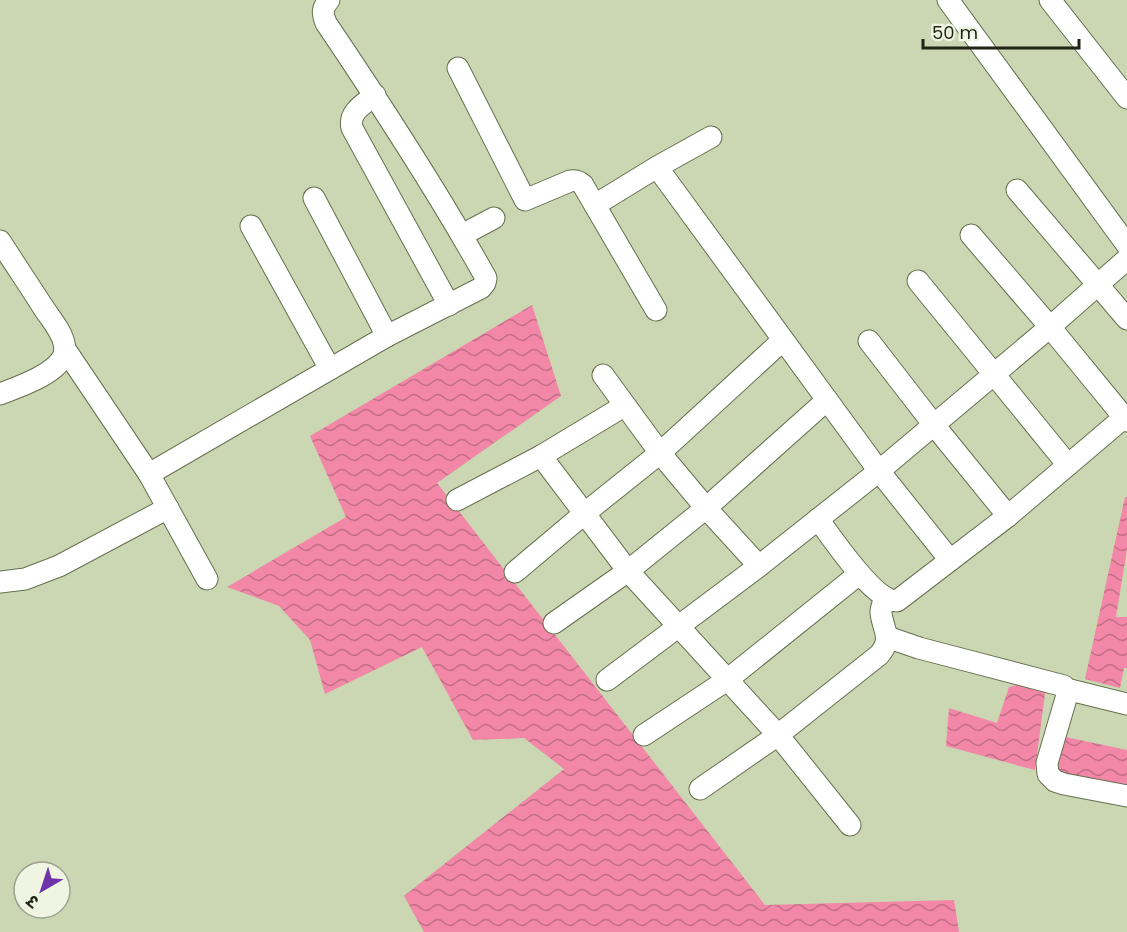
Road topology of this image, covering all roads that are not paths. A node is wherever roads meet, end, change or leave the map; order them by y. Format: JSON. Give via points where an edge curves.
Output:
{"nodes":[{"id":1,"x":329,"y":0,"type":"edge"},
{"id":2,"x":948,"y":0,"type":"edge"},
{"id":3,"x":1050,"y":0,"type":"edge"},
{"id":4,"x":458,"y":68,"type":"dead end"},
{"id":5,"x":375,"y":95,"type":"junction"},
{"id":6,"x":1127,"y":98,"type":"edge"},
{"id":7,"x":711,"y":137,"type":"dead end"},
{"id":8,"x":657,"y":167,"type":"junction"},
{"id":9,"x":1017,"y":190,"type":"dead end"},
{"id":10,"x":314,"y":198,"type":"dead end"},
{"id":11,"x":595,"y":205,"type":"junction"},
{"id":12,"x":494,"y":218,"type":"dead end"},
{"id":13,"x":251,"y":226,"type":"dead end"},
{"id":14,"x":462,"y":235,"type":"junction"},
{"id":15,"x":971,"y":235,"type":"dead end"},
{"id":16,"x":0,"y":241,"type":"edge"},
{"id":17,"x":1127,"y":245,"type":"edge"},
{"id":18,"x":1127,"y":259,"type":"edge"},
{"id":19,"x":918,"y":281,"type":"dead end"},
{"id":20,"x":1098,"y":284,"type":"junction"},
{"id":21,"x":449,"y":305,"type":"junction"},
{"id":22,"x":656,"y":310,"type":"dead end"},
{"id":23,"x":1127,"y":318,"type":"edge"},
{"id":24,"x":1050,"y":327,"type":"junction"},
{"id":25,"x":387,"y":336,"type":"junction"},
{"id":26,"x":783,"y":340,"type":"junction"},
{"id":27,"x":869,"y":341,"type":"dead end"},
{"id":28,"x":64,"y":349,"type":"junction"},
{"id":29,"x":330,"y":369,"type":"junction"},
{"id":30,"x":994,"y":373,"type":"junction"},
{"id":31,"x":603,"y":375,"type":"dead end"},
{"id":32,"x":0,"y":394,"type":"edge"},
{"id":33,"x":827,"y":400,"type":"junction"},
{"id":34,"x":624,"y":406,"type":"junction"},
{"id":35,"x":1126,"y":418,"type":"edge"},
{"id":36,"x":934,"y":425,"type":"junction"},
{"id":37,"x":660,"y":453,"type":"junction"},
{"id":38,"x":541,"y":456,"type":"junction"},
{"id":39,"x":1068,"y":465,"type":"junction"},
{"id":40,"x":879,"y":471,"type":"junction"},
{"id":41,"x":149,"y":474,"type":"junction"},
{"id":42,"x":457,"y":500,"type":"dead end"},
{"id":43,"x":168,"y":508,"type":"junction"},
{"id":44,"x":706,"y":508,"type":"junction"},
{"id":45,"x":585,"y":513,"type":"junction"},
{"id":46,"x":1008,"y":516,"type":"junction"},
{"id":47,"x":818,"y":519,"type":"junction"},
{"id":48,"x":950,"y":560,"type":"junction"},
{"id":49,"x":759,"y":566,"type":"junction"},
{"id":50,"x":628,"y":571,"type":"junction"},
{"id":51,"x":515,"y":572,"type":"dead end"},
{"id":52,"x":859,"y":574,"type":"junction"},
{"id":53,"x":2,"y":579,"type":"edge"},
{"id":54,"x":207,"y":579,"type":"dead end"},
{"id":55,"x":885,"y":597,"type":"junction"},
{"id":56,"x":554,"y":623,"type":"dead end"},
{"id":57,"x":680,"y":625,"type":"junction"},
{"id":58,"x":887,"y":637,"type":"junction"},
{"id":59,"x":607,"y":680,"type":"dead end"},
{"id":60,"x":727,"y":680,"type":"junction"},
{"id":61,"x":1066,"y":689,"type":"junction"},
{"id":62,"x":1127,"y":704,"type":"edge"},
{"id":63,"x":644,"y":735,"type":"dead end"},
{"id":64,"x":778,"y":735,"type":"junction"},
{"id":65,"x":700,"y":789,"type":"dead end"},
{"id":66,"x":1127,"y":796,"type":"edge"},
{"id":67,"x":850,"y":825,"type":"dead end"}],
"edges":[{"from":1,"to":5,"type":"street","via":[[322,13],[326,23]]},
{"from":2,"to":17,"type":"street"},
{"from":3,"to":6,"type":"street"},
{"from":4,"to":11,"type":"street","via":[[525,200],[575,180],[583,185]]},
{"from":5,"to":14,"type":"street"},
{"from":5,"to":21,"type":"street","via":[[352,116],[352,128]]},
{"from":7,"to":8,"type":"street"},
{"from":8,"to":11,"type":"street"},
{"from":8,"to":26,"type":"street"},
{"from":9,"to":20,"type":"street"},
{"from":10,"to":25,"type":"street"},
{"from":11,"to":22,"type":"street"},
{"from":12,"to":14,"type":"street"},
{"from":13,"to":29,"type":"street"},
{"from":14,"to":21,"type":"street","via":[[486,278],[480,288]]},
{"from":15,"to":24,"type":"street"},
{"from":16,"to":28,"type":"street","via":[[55,325]]},
{"from":18,"to":20,"type":"street"},
{"from":19,"to":30,"type":"street"},
{"from":20,"to":23,"type":"street"},
{"from":20,"to":24,"type":"street"},
{"from":21,"to":25,"type":"street"},
{"from":24,"to":30,"type":"street"},
{"from":24,"to":35,"type":"street"},
{"from":25,"to":29,"type":"street"},
{"from":26,"to":33,"type":"street"},
{"from":26,"to":37,"type":"street"},
{"from":27,"to":36,"type":"street"},
{"from":28,"to":32,"type":"street","via":[[59,362],[49,371]]},
{"from":28,"to":41,"type":"street"},
{"from":29,"to":41,"type":"street"},
{"from":30,"to":36,"type":"street"},
{"from":30,"to":39,"type":"street"},
{"from":31,"to":34,"type":"street"},
{"from":33,"to":40,"type":"street"},
{"from":33,"to":44,"type":"street"},
{"from":34,"to":37,"type":"street"},
{"from":34,"to":38,"type":"street"},
{"from":35,"to":39,"type":"street"},
{"from":36,"to":40,"type":"street"},
{"from":36,"to":46,"type":"street"},
{"from":37,"to":44,"type":"street"},
{"from":37,"to":45,"type":"street"},
{"from":38,"to":42,"type":"street"},
{"from":38,"to":45,"type":"street"},
{"from":39,"to":46,"type":"street"},
{"from":40,"to":47,"type":"street"},
{"from":40,"to":48,"type":"street"},
{"from":41,"to":43,"type":"street"},
{"from":43,"to":53,"type":"street","via":[[59,566],[25,579]]},
{"from":43,"to":54,"type":"street"},
{"from":44,"to":49,"type":"street"},
{"from":44,"to":50,"type":"street"},
{"from":45,"to":50,"type":"street"},
{"from":45,"to":51,"type":"street"},
{"from":46,"to":48,"type":"street"},
{"from":47,"to":49,"type":"street"},
{"from":47,"to":52,"type":"street"},
{"from":48,"to":55,"type":"street","via":[[897,602]]},
{"from":49,"to":57,"type":"street"},
{"from":50,"to":56,"type":"street"},
{"from":50,"to":57,"type":"street"},
{"from":52,"to":55,"type":"street"},
{"from":52,"to":60,"type":"street"},
{"from":55,"to":58,"type":"street","via":[[881,612]]},
{"from":57,"to":59,"type":"street"},
{"from":57,"to":60,"type":"street"},
{"from":58,"to":61,"type":"street"},
{"from":58,"to":64,"type":"street","via":[[886,646],[875,658]]},
{"from":60,"to":63,"type":"street"},
{"from":60,"to":64,"type":"street"},
{"from":61,"to":62,"type":"street"},
{"from":61,"to":66,"type":"street","via":[[1047,774],[1064,784]]},
{"from":64,"to":65,"type":"street"},
{"from":64,"to":67,"type":"street"}]}
